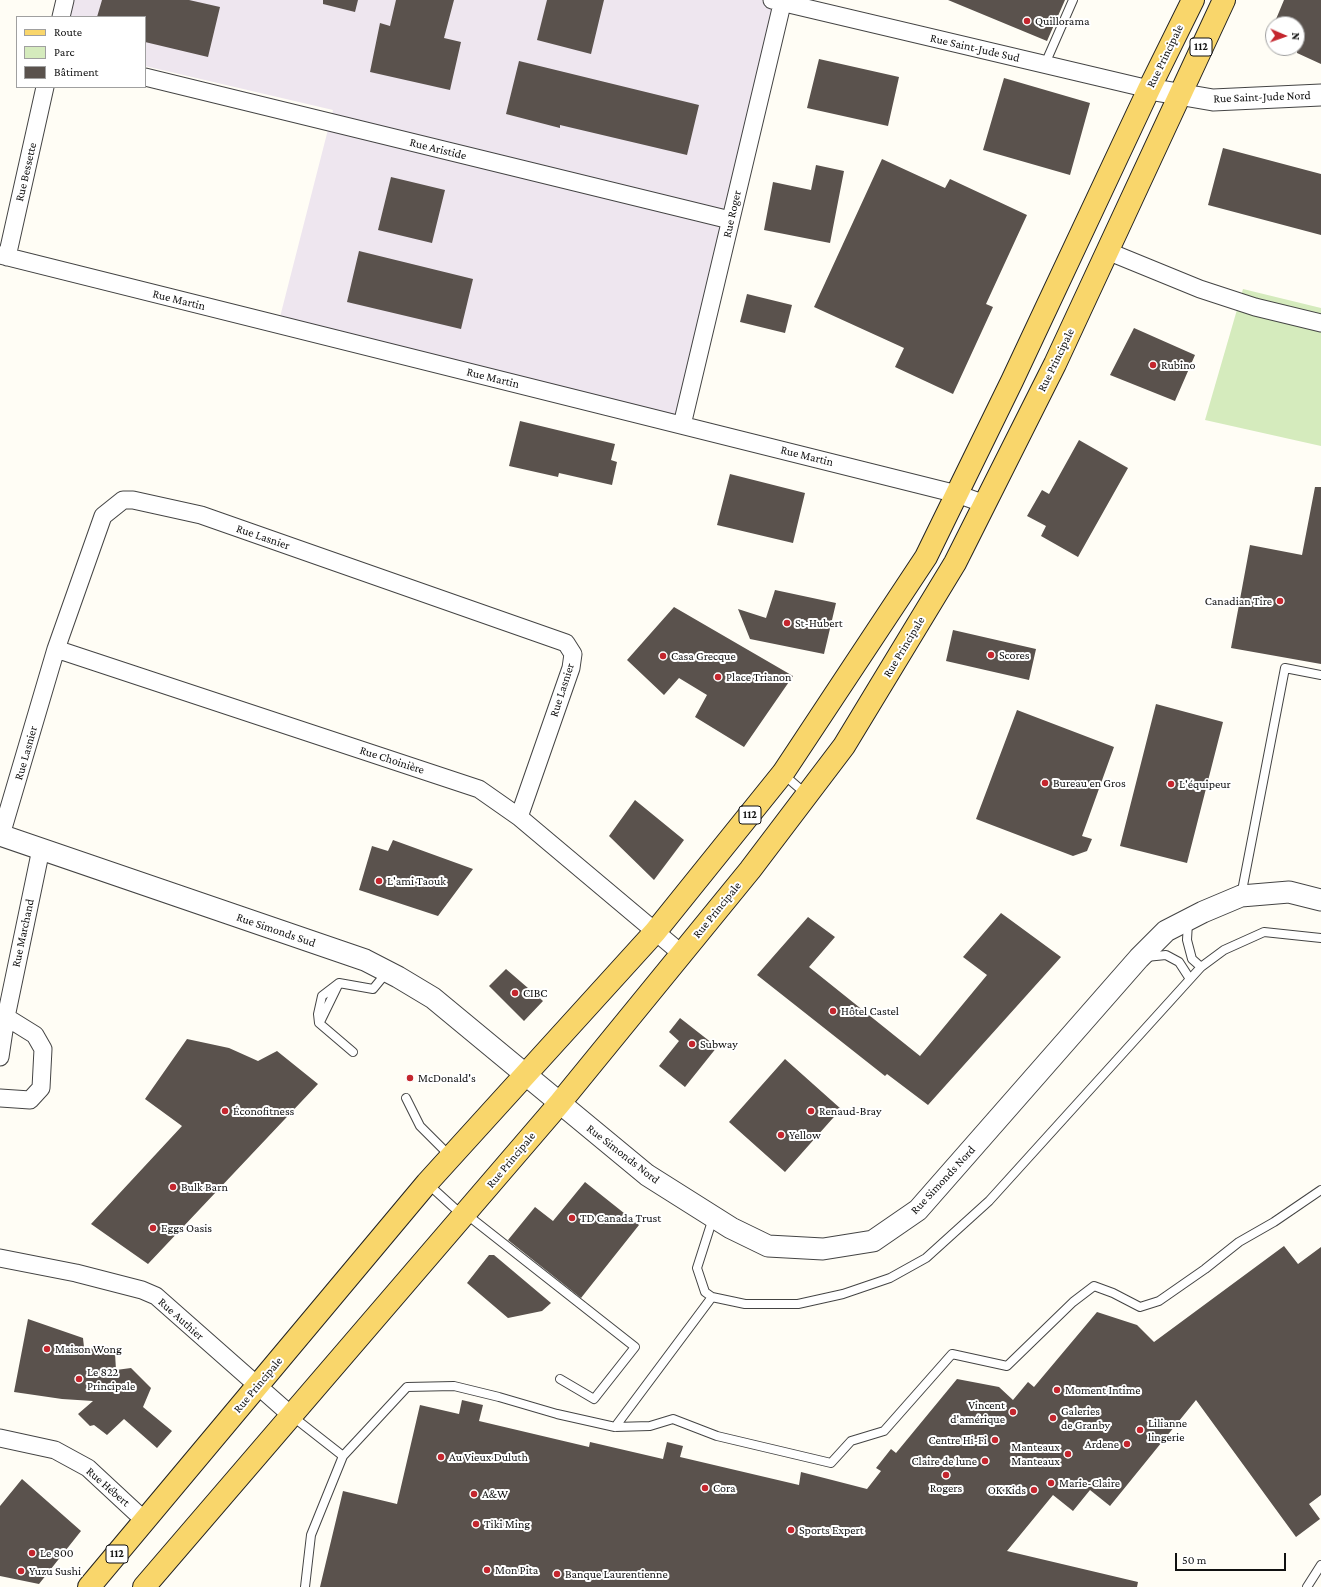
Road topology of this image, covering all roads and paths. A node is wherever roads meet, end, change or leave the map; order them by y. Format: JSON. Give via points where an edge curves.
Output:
{"nodes":[{"id":1,"x":65,"y":0,"type":"edge"},
{"id":2,"x":1073,"y":0,"type":"edge"},
{"id":3,"x":1193,"y":0,"type":"edge"},
{"id":4,"x":1224,"y":0,"type":"edge"},
{"id":5,"x":779,"y":1,"type":"edge"},
{"id":6,"x":61,"y":16,"type":"edge"},
{"id":7,"x":1045,"y":64,"type":"junction"},
{"id":8,"x":146,"y":77,"type":"edge"},
{"id":9,"x":45,"y":88,"type":"edge"},
{"id":10,"x":1149,"y":89,"type":"junction"},
{"id":11,"x":1178,"y":95,"type":"junction"},
{"id":12,"x":1321,"y":95,"type":"edge"},
{"id":13,"x":730,"y":220,"type":"junction"},
{"id":14,"x":1107,"y":251,"type":"junction"},
{"id":15,"x":3,"y":256,"type":"edge"},
{"id":16,"x":1321,"y":323,"type":"edge"},
{"id":17,"x":682,"y":425,"type":"junction"},
{"id":18,"x":957,"y":494,"type":"junction"},
{"id":19,"x":985,"y":504,"type":"junction"},
{"id":20,"x":56,"y":649,"type":"junction"},
{"id":21,"x":1321,"y":675,"type":"edge"},
{"id":22,"x":783,"y":773,"type":"junction"},
{"id":23,"x":808,"y":795,"type":"junction"},
{"id":24,"x":519,"y":817,"type":"junction"},
{"id":25,"x":1,"y":835,"type":"edge"},
{"id":26,"x":41,"y":849,"type":"junction"},
{"id":27,"x":1241,"y":896,"type":"junction"},
{"id":28,"x":1321,"y":900,"type":"edge"},
{"id":29,"x":1188,"y":920,"type":"junction"},
{"id":30,"x":655,"y":932,"type":"junction"},
{"id":31,"x":1321,"y":938,"type":"edge"},
{"id":32,"x":682,"y":954,"type":"junction"},
{"id":33,"x":1139,"y":958,"type":"junction"},
{"id":34,"x":1201,"y":967,"type":"junction"},
{"id":35,"x":387,"y":971,"type":"junction"},
{"id":36,"x":1190,"y":980,"type":"junction"},
{"id":37,"x":6,"y":1017,"type":"junction"},
{"id":38,"x":353,"y":1052,"type":"dead end"},
{"id":39,"x":0,"y":1057,"type":"edge"},
{"id":40,"x":525,"y":1074,"type":"junction"},
{"id":41,"x":0,"y":1098,"type":"edge"},
{"id":42,"x":406,"y":1098,"type":"dead end"},
{"id":43,"x":559,"y":1104,"type":"junction"},
{"id":44,"x":450,"y":1157,"type":"junction"},
{"id":45,"x":427,"y":1183,"type":"junction"},
{"id":46,"x":1321,"y":1190,"type":"edge"},
{"id":47,"x":464,"y":1214,"type":"junction"},
{"id":48,"x":713,"y":1217,"type":"junction"},
{"id":49,"x":0,"y":1258,"type":"edge"},
{"id":50,"x":712,"y":1296,"type":"junction"},
{"id":51,"x":560,"y":1378,"type":"dead end"},
{"id":52,"x":258,"y":1386,"type":"junction"},
{"id":53,"x":292,"y":1416,"type":"junction"},
{"id":54,"x":615,"y":1427,"type":"junction"},
{"id":55,"x":0,"y":1438,"type":"edge"},
{"id":56,"x":343,"y":1456,"type":"junction"},
{"id":57,"x":144,"y":1520,"type":"junction"},
{"id":58,"x":1321,"y":1566,"type":"edge"},
{"id":59,"x":89,"y":1587,"type":"edge"},
{"id":60,"x":144,"y":1587,"type":"edge"},
{"id":61,"x":305,"y":1587,"type":"edge"},
{"id":62,"x":1307,"y":1587,"type":"edge"}],
"edges":[{"from":1,"to":6,"type":"street"},
{"from":2,"to":7,"type":"lane"},
{"from":3,"to":10,"type":"main road","name":"Rue Principale","number":"112"},
{"from":4,"to":11,"type":"main road","name":"Rue Principale","number":"112"},
{"from":5,"to":7,"type":"street","name":"Rue Saint-Jude Sud"},
{"from":5,"to":13,"type":"street","name":"Rue Roger"},
{"from":7,"to":10,"type":"street","name":"Rue Saint-Jude Sud"},
{"from":8,"to":13,"type":"street","name":"Rue Aristide"},
{"from":9,"to":15,"type":"street","name":"Rue Bessette"},
{"from":10,"to":11,"type":"street","name":"Rue Saint-Jude Sud"},
{"from":10,"to":18,"type":"main road","name":"Rue Principale","number":"112"},
{"from":11,"to":12,"type":"street","name":"Rue Saint-Jude Nord","via":[[1213,100]]},
{"from":11,"to":14,"type":"main road","name":"Rue Principale","number":"112"},
{"from":13,"to":17,"type":"street","name":"Rue Roger"},
{"from":14,"to":16,"type":"street","via":[[1200,290]]},
{"from":14,"to":19,"type":"main road","name":"Rue Principale","number":"112","via":[[1055,364]]},
{"from":15,"to":17,"type":"street","name":"Rue Martin"},
{"from":17,"to":18,"type":"street","name":"Rue Martin"},
{"from":18,"to":19,"type":"street","name":"Rue Martin"},
{"from":18,"to":22,"type":"main road","name":"Rue Principale","number":"112","via":[[926,557]]},
{"from":19,"to":23,"type":"main road","name":"Rue Principale","number":"112","via":[[955,563],[844,746]]},
{"from":20,"to":24,"type":"street","name":"Rue Choinière","via":[[479,789]]},
{"from":20,"to":24,"type":"street","name":"Rue Lasnier","via":[[103,516],[123,500],[201,515],[566,643],[573,654],[571,668]]},
{"from":20,"to":25,"type":"street","name":"Rue Lasnier"},
{"from":21,"to":27,"type":"lane","via":[[1285,668]]},
{"from":22,"to":23,"type":"lane"},
{"from":22,"to":30,"type":"main road","name":"Rue Principale","number":"112"},
{"from":23,"to":32,"type":"main road","name":"Rue Principale","number":"112"},
{"from":24,"to":30,"type":"street","name":"Rue Choinière"},
{"from":25,"to":26,"type":"street","name":"Rue Simonds Sud"},
{"from":26,"to":35,"type":"street","name":"Rue Simonds Sud","via":[[365,960]]},
{"from":26,"to":37,"type":"street","name":"Rue Marchand"},
{"from":27,"to":28,"type":"street","name":"Rue Simonds Nord","via":[[1289,892]]},
{"from":27,"to":29,"type":"street","name":"Rue Simonds Nord"},
{"from":29,"to":33,"type":"street","name":"Rue Simonds Nord","via":[[1166,931]]},
{"from":29,"to":34,"type":"lane","via":[[1187,940],[1192,959]]},
{"from":30,"to":32,"type":"street","name":"Rue Choinière"},
{"from":30,"to":40,"type":"main road","name":"Rue Principale","number":"112"},
{"from":31,"to":34,"type":"lane","via":[[1264,932],[1224,950]]},
{"from":32,"to":43,"type":"main road","name":"Rue Principale","number":"112"},
{"from":33,"to":36,"type":"lane","via":[[1166,955],[1179,962]]},
{"from":33,"to":48,"type":"street","name":"Rue Simonds Nord","via":[[918,1210],[873,1241],[823,1249],[768,1246]]},
{"from":34,"to":36,"type":"lane"},
{"from":35,"to":38,"type":"lane","via":[[373,989],[339,983],[322,996],[319,1023]]},
{"from":35,"to":40,"type":"street","name":"Rue Simonds Sud","via":[[433,998]]},
{"from":36,"to":50,"type":"lane","via":[[989,1202],[926,1258],[890,1278],[843,1294],[798,1304],[745,1304]]},
{"from":37,"to":39,"type":"street","name":"Rue Marchand"},
{"from":37,"to":41,"type":"street","via":[[35,1035],[43,1049],[41,1088],[30,1100]]},
{"from":40,"to":43,"type":"street","name":"Rue Simonds Nord"},
{"from":40,"to":44,"type":"main road","name":"Rue Principale","number":"112"},
{"from":42,"to":44,"type":"lane","via":[[420,1126]]},
{"from":43,"to":47,"type":"main road","name":"Rue Principale","number":"112"},
{"from":43,"to":48,"type":"street","name":"Rue Simonds Nord","via":[[646,1175]]},
{"from":44,"to":45,"type":"main road","name":"Rue Principale","number":"112"},
{"from":45,"to":47,"type":"lane"},
{"from":45,"to":52,"type":"main road","name":"Rue Principale","number":"112"},
{"from":46,"to":54,"type":"lane","via":[[1239,1242],[1159,1301],[1140,1308],[1094,1286],[1073,1302],[1007,1366],[952,1354],[884,1431],[851,1441],[831,1463],[717,1436],[673,1419],[650,1426]]},
{"from":47,"to":51,"type":"lane","via":[[635,1347],[594,1399]]},
{"from":47,"to":53,"type":"main road","name":"Rue Principale","number":"112"},
{"from":48,"to":50,"type":"lane","via":[[697,1268],[705,1292]]},
{"from":49,"to":52,"type":"street","name":"Rue Authier","via":[[76,1273],[156,1296]]},
{"from":50,"to":54,"type":"lane"},
{"from":52,"to":53,"type":"street","name":"Rue Authier"},
{"from":52,"to":57,"type":"main road","name":"Rue Principale","number":"112"},
{"from":53,"to":56,"type":"lane"},
{"from":53,"to":60,"type":"main road","name":"Rue Principale","number":"112"},
{"from":54,"to":56,"type":"lane","via":[[454,1386],[407,1387]]},
{"from":55,"to":57,"type":"street","name":"Rue Hébert","via":[[55,1450],[88,1468]]},
{"from":56,"to":61,"type":"lane","via":[[311,1535]]},
{"from":57,"to":59,"type":"main road","name":"Rue Principale","number":"112"},
{"from":58,"to":62,"type":"lane"}]}
